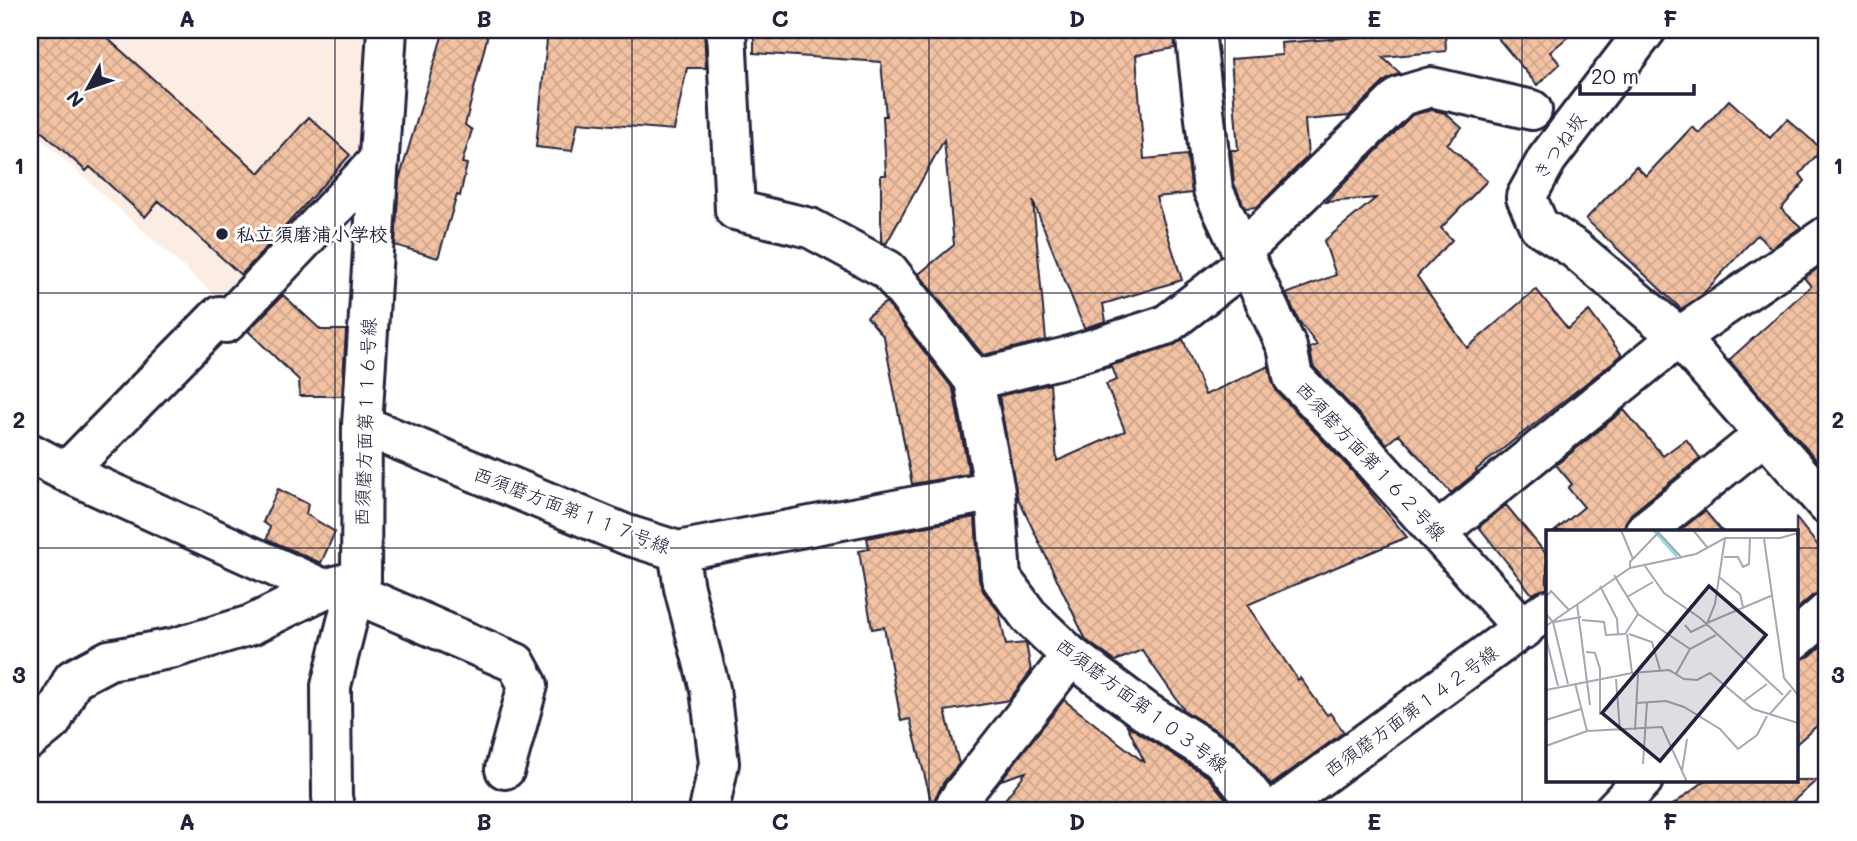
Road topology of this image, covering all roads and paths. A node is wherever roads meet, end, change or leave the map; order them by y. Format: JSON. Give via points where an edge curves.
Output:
{"nodes":[{"id":1,"x":387,"y":30,"type":"edge"},
{"id":2,"x":726,"y":30,"type":"edge"},
{"id":3,"x":1195,"y":30,"type":"edge"},
{"id":4,"x":1646,"y":30,"type":"edge"},
{"id":5,"x":1532,"y":110,"type":"dead end"},
{"id":6,"x":379,"y":160,"type":"junction"},
{"id":7,"x":1827,"y":236,"type":"edge"},
{"id":8,"x":1242,"y":255,"type":"junction"},
{"id":9,"x":1679,"y":337,"type":"junction"},
{"id":10,"x":974,"y":380,"type":"junction"},
{"id":11,"x":362,"y":425,"type":"junction"},
{"id":12,"x":1765,"y":434,"type":"junction"},
{"id":13,"x":30,"y":453,"type":"edge"},
{"id":14,"x":66,"y":472,"type":"junction"},
{"id":15,"x":995,"y":491,"type":"junction"},
{"id":16,"x":1827,"y":505,"type":"edge"},
{"id":17,"x":1646,"y":530,"type":"edge"},
{"id":18,"x":1438,"y":532,"type":"junction"},
{"id":19,"x":678,"y":551,"type":"junction"},
{"id":20,"x":346,"y":587,"type":"junction"},
{"id":21,"x":1827,"y":611,"type":"edge"},
{"id":22,"x":1536,"y":620,"type":"edge"},
{"id":23,"x":1798,"y":637,"type":"edge"},
{"id":24,"x":1071,"y":656,"type":"junction"},
{"id":25,"x":30,"y":740,"type":"edge"},
{"id":26,"x":505,"y":769,"type":"dead end"},
{"id":27,"x":1641,"y":782,"type":"edge"},
{"id":28,"x":335,"y":811,"type":"edge"},
{"id":29,"x":709,"y":811,"type":"edge"},
{"id":30,"x":952,"y":811,"type":"edge"},
{"id":31,"x":1264,"y":811,"type":"edge"},
{"id":32,"x":1273,"y":811,"type":"edge"},
{"id":33,"x":1613,"y":811,"type":"edge"}],
"edges":[{"from":1,"to":6,"type":"street","name":"西須磨方面第１１６号線"},
{"from":2,"to":10,"type":"street","name":"西須磨方面第１０３号線","via":[[735,210],[810,228],[888,270]]},
{"from":3,"to":8,"type":"street","name":"西須磨方面第１６２号線","via":[[1213,190]]},
{"from":4,"to":9,"type":"street","name":"きつね坂","via":[[1547,159],[1526,197],[1539,226],[1575,249]]},
{"from":5,"to":8,"type":"street","via":[[1431,87],[1401,96]]},
{"from":6,"to":11,"type":"street","name":"西須磨方面第１１６号線"},
{"from":6,"to":14,"type":"street"},
{"from":7,"to":9,"type":"street"},
{"from":8,"to":10,"type":"street","via":[[1166,325],[1068,357]]},
{"from":8,"to":18,"type":"street","name":"西須磨方面第１６２号線","via":[[1287,347],[1293,377]]},
{"from":9,"to":12,"type":"street"},
{"from":9,"to":18,"type":"street"},
{"from":10,"to":15,"type":"street","name":"西須磨方面第１０３号線"},
{"from":11,"to":19,"type":"street","name":"西須磨方面第１１７号線","via":[[627,535]]},
{"from":11,"to":20,"type":"street","name":"西須磨方面第１１６号線"},
{"from":12,"to":16,"type":"street"},
{"from":12,"to":17,"type":"street"},
{"from":13,"to":14,"type":"street"},
{"from":14,"to":20,"type":"street"},
{"from":15,"to":19,"type":"street","name":"西須磨方面第１１７号線"},
{"from":15,"to":24,"type":"street","name":"西須磨方面第１０３号線","via":[[1001,578],[1029,616]]},
{"from":18,"to":22,"type":"street","name":"西須磨方面第１６２号線"},
{"from":19,"to":29,"type":"street","via":[[710,689],[719,763]]},
{"from":20,"to":25,"type":"street","via":[[251,625],[174,648],[109,660],[73,679],[52,721]]},
{"from":20,"to":26,"type":"street","via":[[516,663],[528,685]]},
{"from":20,"to":28,"type":"street","name":"西須磨方面第１１６号線","via":[[331,686]]},
{"from":21,"to":23,"type":"street"},
{"from":22,"to":32,"type":"street","name":"西須磨方面第１４２号線"},
{"from":24,"to":30,"type":"street"},
{"from":24,"to":31,"type":"street","name":"西須磨方面第１０３号線","via":[[1146,712],[1223,760]]},
{"from":27,"to":33,"type":"street"}]}
